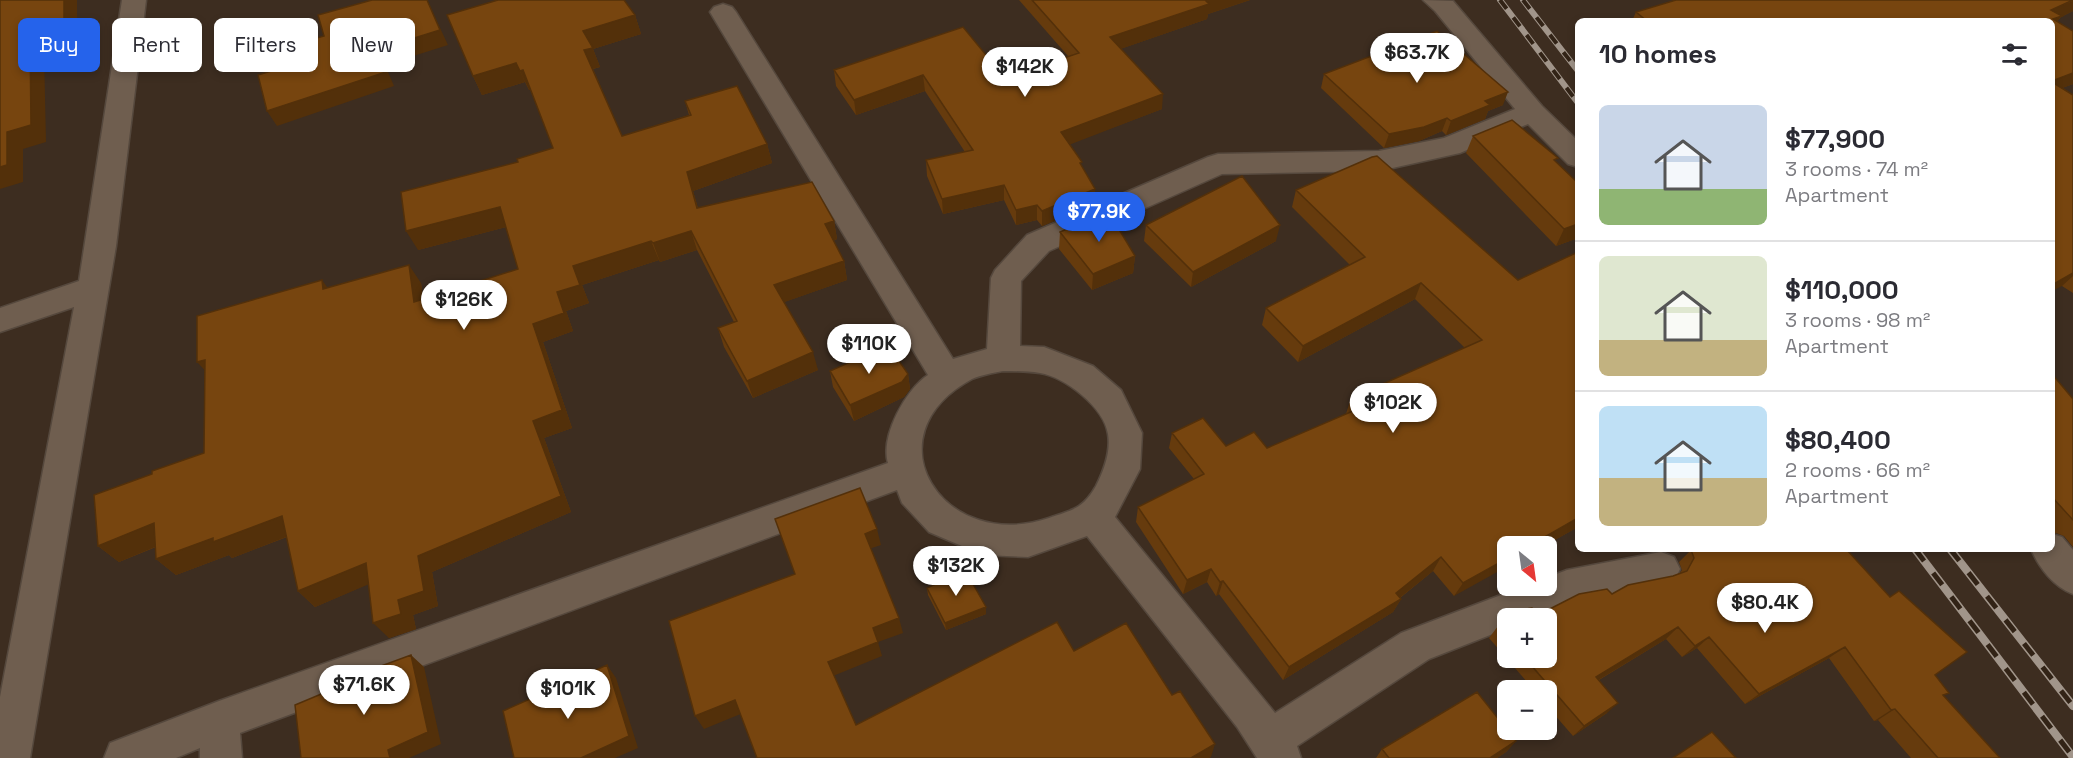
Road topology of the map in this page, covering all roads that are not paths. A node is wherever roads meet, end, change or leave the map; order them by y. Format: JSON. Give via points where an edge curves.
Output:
{"nodes":[{"id":1,"x":134,"y":0,"type":"edge"},
{"id":2,"x":1435,"y":0,"type":"edge"},
{"id":3,"x":723,"y":12,"type":"dead end"},
{"id":4,"x":1532,"y":112,"type":"junction"},
{"id":5,"x":1575,"y":154,"type":"edge"},
{"id":6,"x":94,"y":288,"type":"junction"},
{"id":7,"x":0,"y":320,"type":"edge"},
{"id":8,"x":1003,"y":358,"type":"junction"},
{"id":9,"x":948,"y":379,"type":"junction"},
{"id":10,"x":908,"y":471,"type":"junction"},
{"id":11,"x":1094,"y":518,"type":"junction"},
{"id":12,"x":2052,"y":552,"type":"edge"},
{"id":13,"x":1661,"y":569,"type":"dead end"},
{"id":14,"x":2073,"y":577,"type":"edge"},
{"id":15,"x":220,"y":740,"type":"edge"},
{"id":16,"x":1276,"y":749,"type":"edge"},
{"id":17,"x":9,"y":758,"type":"edge"},
{"id":18,"x":125,"y":758,"type":"edge"}],
"edges":[{"from":1,"to":6,"type":"street"},
{"from":2,"to":4,"type":"street"},
{"from":3,"to":9,"type":"street"},
{"from":4,"to":5,"type":"street"},
{"from":4,"to":8,"type":"street","via":[[1450,146],[1379,161],[1218,164],[1038,243],[1006,278]]},
{"from":6,"to":7,"type":"street"},
{"from":6,"to":17,"type":"street"},
{"from":8,"to":9,"type":"street","via":[[964,368]]},
{"from":8,"to":11,"type":"street","via":[[1044,360],[1081,375],[1110,400],[1125,433],[1123,469]]},
{"from":9,"to":10,"type":"street","via":[[931,390],[910,421],[904,456]]},
{"from":10,"to":11,"type":"street","via":[[915,492],[942,521],[982,539],[1028,541]]},
{"from":10,"to":15,"type":"street"},
{"from":11,"to":16,"type":"street"},
{"from":12,"to":14,"type":"street"},
{"from":13,"to":16,"type":"street","via":[[1567,587],[1415,646]]},
{"from":15,"to":18,"type":"street"}]}
